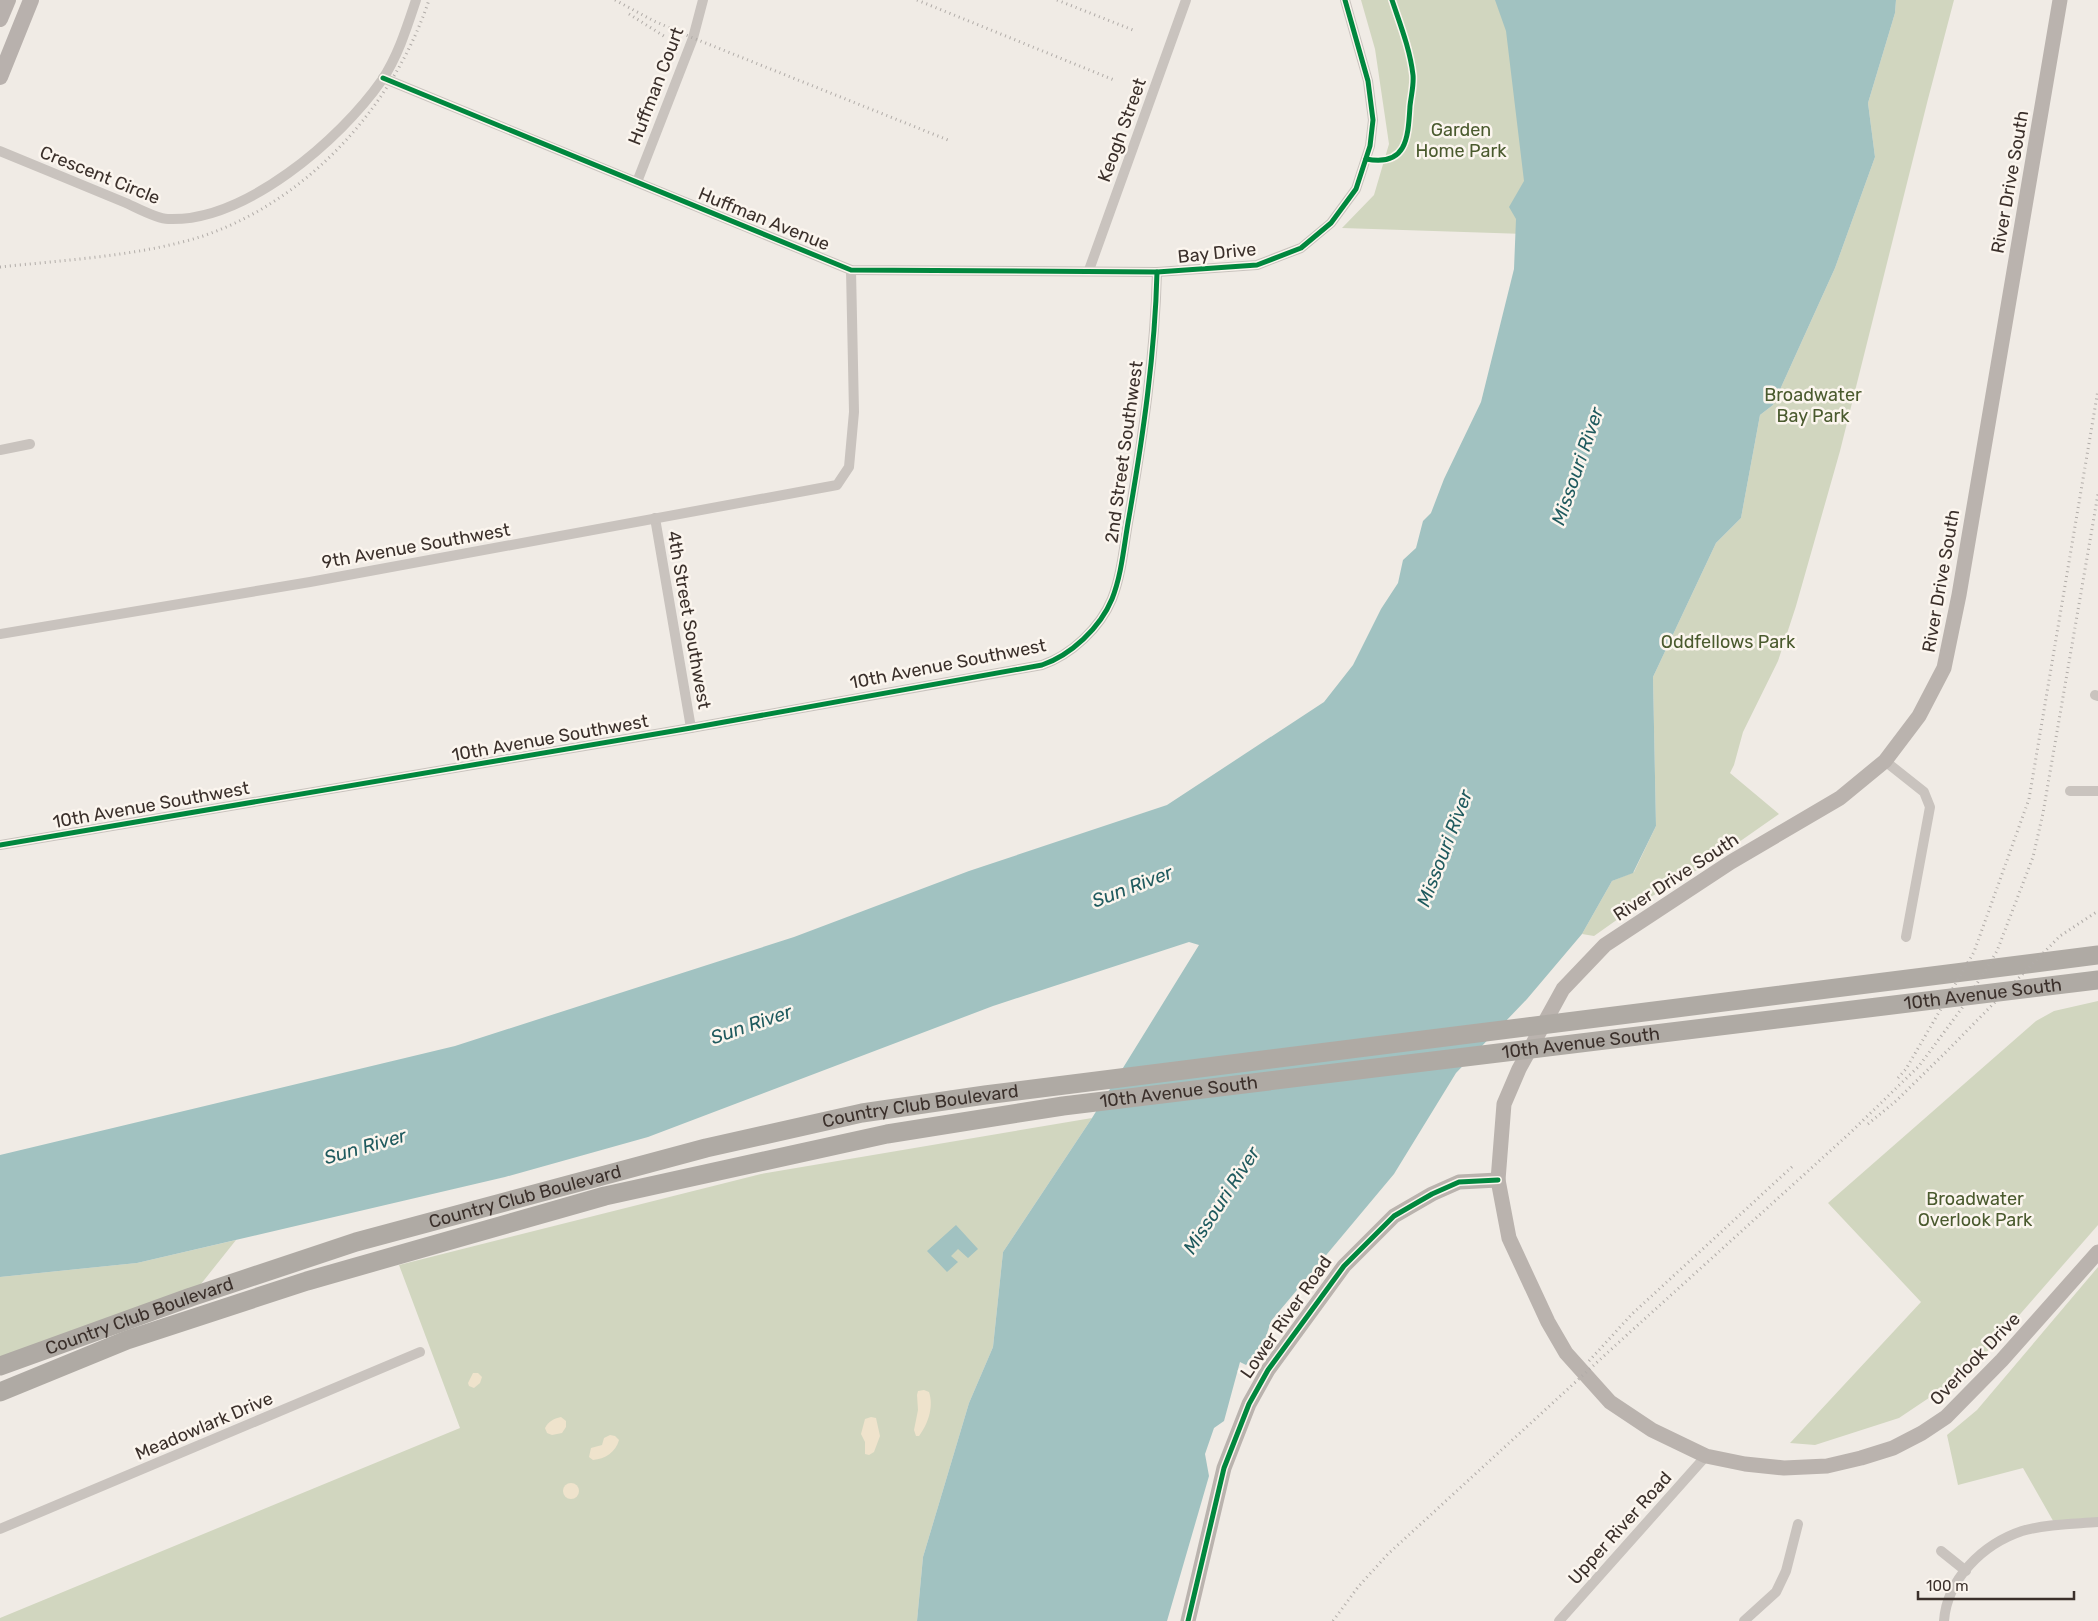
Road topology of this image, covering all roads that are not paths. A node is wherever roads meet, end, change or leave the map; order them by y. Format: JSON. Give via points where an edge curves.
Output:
{"nodes":[{"id":1,"x":8,"y":0,"type":"edge"},
{"id":2,"x":30,"y":0,"type":"edge"},
{"id":3,"x":416,"y":0,"type":"edge"},
{"id":4,"x":703,"y":0,"type":"edge"},
{"id":5,"x":1186,"y":0,"type":"edge"},
{"id":6,"x":1345,"y":0,"type":"edge"},
{"id":7,"x":2060,"y":0,"type":"edge"},
{"id":8,"x":0,"y":19,"type":"edge"},
{"id":9,"x":0,"y":77,"type":"edge"},
{"id":10,"x":384,"y":78,"type":"junction"},
{"id":11,"x":0,"y":151,"type":"edge"},
{"id":12,"x":638,"y":182,"type":"junction"},
{"id":13,"x":851,"y":270,"type":"junction"},
{"id":14,"x":1089,"y":270,"type":"junction"},
{"id":15,"x":1157,"y":272,"type":"junction"},
{"id":16,"x":30,"y":444,"type":"dead end"},
{"id":17,"x":0,"y":450,"type":"edge"},
{"id":18,"x":655,"y":518,"type":"junction"},
{"id":19,"x":1093,"y":629,"type":"joint"},
{"id":20,"x":0,"y":634,"type":"edge"},
{"id":21,"x":691,"y":728,"type":"junction"},
{"id":22,"x":1885,"y":762,"type":"junction"},
{"id":23,"x":2070,"y":791,"type":"dead end"},
{"id":24,"x":2098,"y":791,"type":"edge"},
{"id":25,"x":0,"y":845,"type":"edge"},
{"id":26,"x":1906,"y":937,"type":"dead end"},
{"id":27,"x":2089,"y":956,"type":"edge"},
{"id":28,"x":2098,"y":980,"type":"edge"},
{"id":29,"x":1562,"y":989,"type":"joint"},
{"id":30,"x":1065,"y":1085,"type":"joint"},
{"id":31,"x":1063,"y":1106,"type":"joint"},
{"id":32,"x":1498,"y":1180,"type":"junction"},
{"id":33,"x":2098,"y":1252,"type":"edge"},
{"id":34,"x":420,"y":1352,"type":"dead end"},
{"id":35,"x":0,"y":1366,"type":"edge"},
{"id":36,"x":0,"y":1392,"type":"edge"},
{"id":37,"x":1706,"y":1456,"type":"junction"},
{"id":38,"x":2098,"y":1522,"type":"edge"},
{"id":39,"x":1798,"y":1524,"type":"dead end"},
{"id":40,"x":0,"y":1529,"type":"edge"},
{"id":41,"x":1941,"y":1551,"type":"dead end"},
{"id":42,"x":1966,"y":1571,"type":"junction"},
{"id":43,"x":1188,"y":1621,"type":"edge"},
{"id":44,"x":1559,"y":1621,"type":"edge"},
{"id":45,"x":1744,"y":1621,"type":"edge"},
{"id":46,"x":1944,"y":1621,"type":"edge"}],
"edges":[{"from":1,"to":8,"type":"main road"},
{"from":2,"to":9,"type":"main road"},
{"from":3,"to":10,"type":"street","name":"Crescent Circle","via":[[402,42]]},
{"from":4,"to":12,"type":"street","name":"Huffman Court","via":[[693,38]]},
{"from":5,"to":14,"type":"street","name":"Keogh Street"},
{"from":6,"to":15,"type":"street","name":"Bay Drive","via":[[1368,81],[1373,120],[1370,146],[1356,189],[1331,223],[1301,248],[1257,265]]},
{"from":7,"to":22,"type":"main road","name":"River Drive South","via":[[1944,668],[1919,716]]},
{"from":10,"to":11,"type":"street","name":"Crescent Circle","via":[[342,127],[290,173],[260,191],[199,218],[166,219]]},
{"from":10,"to":12,"type":"street","name":"Huffman Avenue"},
{"from":12,"to":13,"type":"street","name":"Huffman Avenue"},
{"from":13,"to":14,"type":"street","name":"Huffman Avenue"},
{"from":13,"to":18,"type":"street","name":"9th Avenue Southwest","via":[[854,412],[849,466],[837,485]]},
{"from":14,"to":15,"type":"street","name":"Huffman Avenue"},
{"from":15,"to":19,"type":"street","name":"2nd Street Southwest","via":[[1156,325],[1120,568],[1112,598]]},
{"from":16,"to":17,"type":"street"},
{"from":18,"to":20,"type":"street","name":"9th Avenue Southwest","via":[[310,582]]},
{"from":18,"to":21,"type":"street","name":"4th Street Southwest"},
{"from":19,"to":21,"type":"street","name":"10th Avenue Southwest","via":[[1062,656],[1042,666]]},
{"from":21,"to":25,"type":"street","name":"10th Avenue Southwest"},
{"from":22,"to":26,"type":"street","via":[[1924,792],[1930,807]]},
{"from":22,"to":29,"type":"main road","name":"River Drive South","via":[[1840,798],[1731,862],[1605,945]]},
{"from":23,"to":24,"type":"street"},
{"from":27,"to":30,"type":"highway","name":"10th Avenue South"},
{"from":28,"to":31,"type":"highway","name":"10th Avenue South"},
{"from":29,"to":32,"type":"main road","name":"Overlook Drive","via":[[1504,1104]]},
{"from":30,"to":35,"type":"highway","name":"Country Club Boulevard","via":[[862,1113],[706,1148],[356,1242]]},
{"from":31,"to":36,"type":"highway","name":"Country Club Boulevard","via":[[887,1134],[605,1196],[307,1281],[127,1340]]},
{"from":32,"to":37,"type":"main road","name":"Overlook Drive","via":[[1509,1238],[1566,1353],[1610,1402],[1652,1430]]},
{"from":32,"to":43,"type":"main road","name":"Lower River Road","via":[[1459,1182],[1394,1216],[1344,1266],[1268,1370],[1249,1404],[1224,1468]]},
{"from":33,"to":37,"type":"main road","name":"Overlook Drive","via":[[1974,1392],[1922,1433],[1893,1448],[1827,1466],[1784,1468]]},
{"from":34,"to":40,"type":"street","name":"Meadowlark Drive"},
{"from":37,"to":44,"type":"street","name":"Upper River Road"},
{"from":38,"to":42,"type":"street","via":[[2022,1531],[1995,1543]]},
{"from":39,"to":45,"type":"street","via":[[1786,1572],[1776,1592]]},
{"from":41,"to":42,"type":"street"},
{"from":42,"to":46,"type":"street","via":[[1952,1587]]}]}
